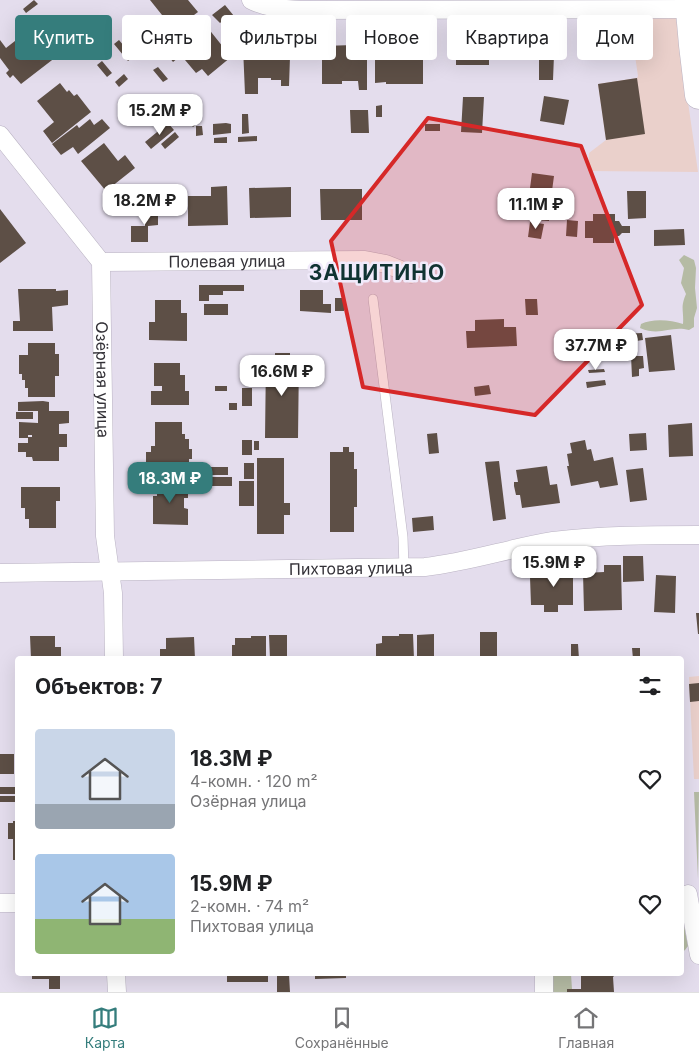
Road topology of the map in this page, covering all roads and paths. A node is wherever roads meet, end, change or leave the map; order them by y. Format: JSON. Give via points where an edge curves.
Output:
{"nodes":[{"id":1,"x":251,"y":0,"type":"edge"},
{"id":2,"x":689,"y":5,"type":"edge"},
{"id":3,"x":699,"y":95,"type":"edge"},
{"id":4,"x":0,"y":135,"type":"edge"},
{"id":5,"x":101,"y":262,"type":"junction"},
{"id":6,"x":412,"y":274,"type":"dead end"},
{"id":7,"x":374,"y":299,"type":"dead end"},
{"id":8,"x":699,"y":535,"type":"edge"},
{"id":9,"x":404,"y":568,"type":"junction"},
{"id":10,"x":0,"y":572,"type":"edge"},
{"id":11,"x":110,"y":572,"type":"junction"},
{"id":12,"x":114,"y":656,"type":"edge"},
{"id":13,"x":689,"y":893,"type":"edge"},
{"id":14,"x":15,"y":902,"type":"edge"},
{"id":15,"x":0,"y":903,"type":"edge"},
{"id":16,"x":699,"y":955,"type":"edge"},
{"id":17,"x":116,"y":976,"type":"edge"},
{"id":18,"x":544,"y":976,"type":"edge"},
{"id":19,"x":116,"y":992,"type":"edge"},
{"id":20,"x":544,"y":992,"type":"edge"}],
"edges":[{"from":1,"to":2,"type":"street","via":[[274,8],[300,10]]},
{"from":2,"to":3,"type":"main road"},
{"from":4,"to":5,"type":"street"},
{"from":5,"to":6,"type":"street","name":"Полевая улица","via":[[365,260]]},
{"from":5,"to":11,"type":"street","name":"Озёрная улица","via":[[104,536]]},
{"from":7,"to":9,"type":"lane"},
{"from":8,"to":9,"type":"street","name":"Пихтовая улица","via":[[555,541],[444,565]]},
{"from":9,"to":11,"type":"street","name":"Пихтовая улица"},
{"from":10,"to":11,"type":"street","name":"Пихтовая улица"},
{"from":11,"to":12,"type":"street","name":"Озёрная улица"},
{"from":13,"to":16,"type":"street"},
{"from":14,"to":15,"type":"street"},
{"from":17,"to":19,"type":"street"},
{"from":18,"to":20,"type":"street"}]}
